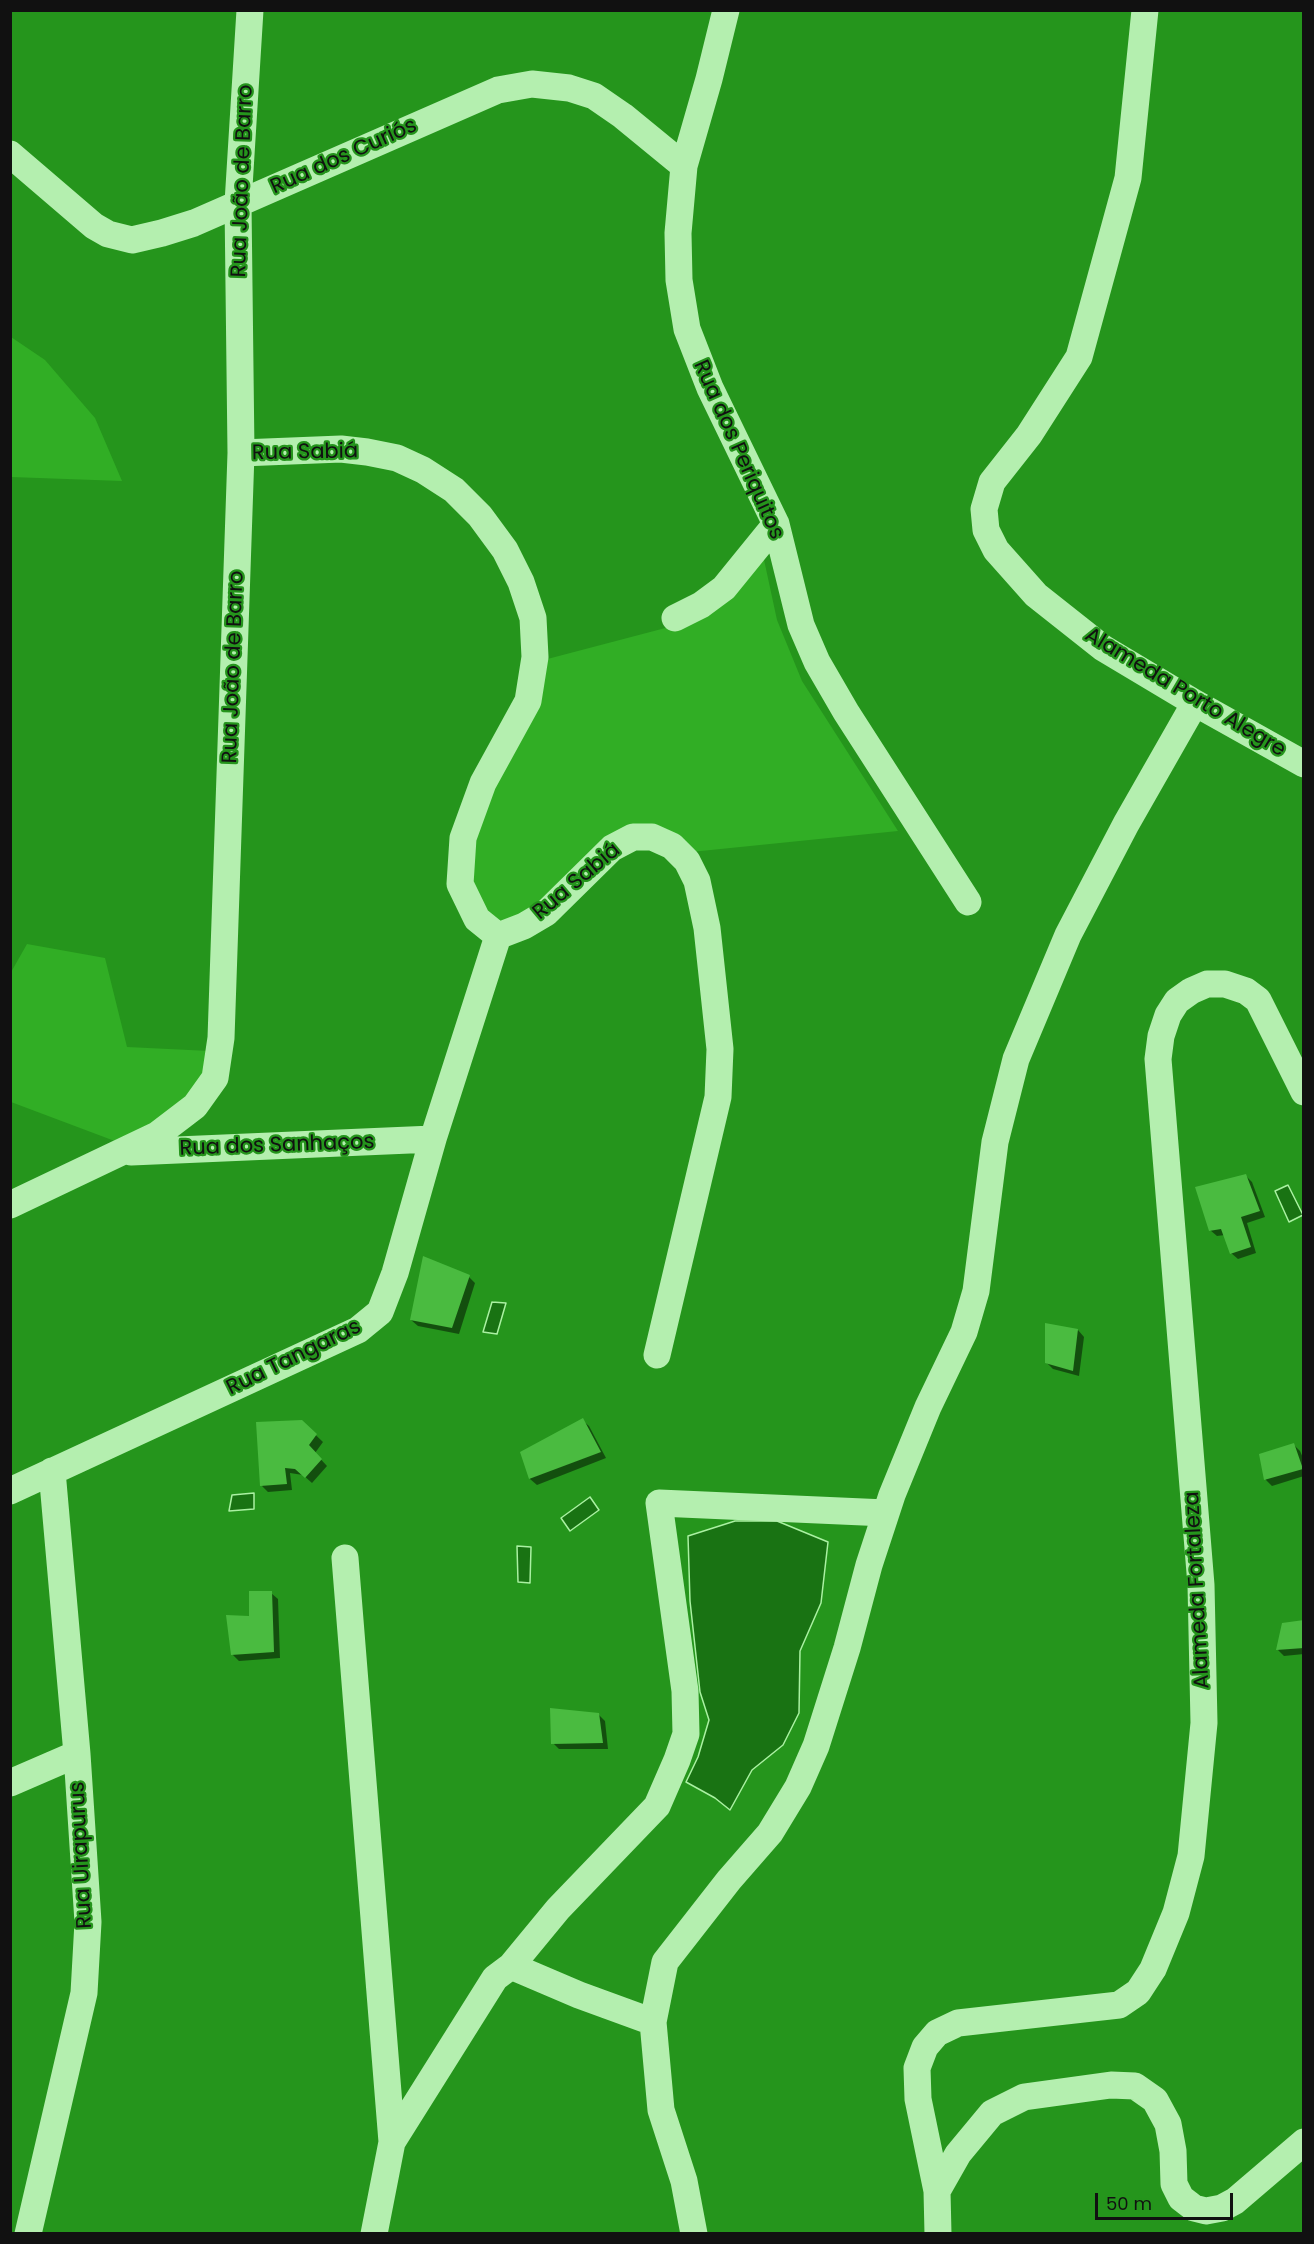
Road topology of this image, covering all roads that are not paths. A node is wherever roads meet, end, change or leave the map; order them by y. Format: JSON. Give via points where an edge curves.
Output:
{"nodes":[{"id":1,"x":250,"y":10,"type":"edge"},
{"id":2,"x":726,"y":10,"type":"edge"},
{"id":3,"x":1145,"y":10,"type":"edge"},
{"id":4,"x":10,"y":154,"type":"edge"},
{"id":5,"x":684,"y":166,"type":"junction"},
{"id":6,"x":238,"y":203,"type":"junction"},
{"id":7,"x":241,"y":453,"type":"junction"},
{"id":8,"x":776,"y":524,"type":"junction"},
{"id":9,"x":675,"y":618,"type":"dead end"},
{"id":10,"x":1194,"y":703,"type":"junction"},
{"id":11,"x":1304,"y":764,"type":"edge"},
{"id":12,"x":968,"y":902,"type":"dead end"},
{"id":13,"x":498,"y":936,"type":"junction"},
{"id":14,"x":1304,"y":1092,"type":"edge"},
{"id":15,"x":433,"y":1139,"type":"junction"},
{"id":16,"x":120,"y":1152,"type":"junction"},
{"id":17,"x":10,"y":1205,"type":"edge"},
{"id":18,"x":657,"y":1355,"type":"dead end"},
{"id":19,"x":52,"y":1472,"type":"junction"},
{"id":20,"x":10,"y":1491,"type":"edge"},
{"id":21,"x":886,"y":1513,"type":"junction"},
{"id":22,"x":345,"y":1558,"type":"dead end"},
{"id":23,"x":77,"y":1754,"type":"junction"},
{"id":24,"x":10,"y":1782,"type":"edge"},
{"id":25,"x":511,"y":1966,"type":"junction"},
{"id":26,"x":653,"y":2022,"type":"junction"},
{"id":27,"x":392,"y":2142,"type":"junction"},
{"id":28,"x":1304,"y":2142,"type":"edge"},
{"id":29,"x":937,"y":2191,"type":"junction"},
{"id":30,"x":28,"y":2234,"type":"edge"},
{"id":31,"x":374,"y":2234,"type":"edge"},
{"id":32,"x":694,"y":2234,"type":"edge"},
{"id":33,"x":938,"y":2234,"type":"edge"}],
"edges":[{"from":1,"to":6,"type":"street","name":"Rua João de Barro"},
{"from":2,"to":5,"type":"street","name":"Rua dos Periquitos"},
{"from":3,"to":10,"type":"street","name":"Alameda Porto Alegre","via":[[1128,178],[1079,357],[1029,435],[992,482],[984,509],[986,530],[996,550],[1036,595],[1103,648]]},
{"from":4,"to":6,"type":"street","name":"Rua dos Curiós","via":[[94,226],[132,240],[194,223]]},
{"from":5,"to":6,"type":"street","name":"Rua dos Curiós","via":[[594,96],[569,88],[532,84],[498,90]]},
{"from":5,"to":8,"type":"street","name":"Rua dos Periquitos","via":[[678,233],[679,279],[687,329],[710,388]]},
{"from":6,"to":7,"type":"street","name":"Rua João de Barro"},
{"from":7,"to":13,"type":"street","name":"Rua Sabiá","via":[[341,449],[397,458],[454,490],[505,550],[533,618],[535,657],[528,701],[483,783],[463,838],[460,884],[477,919]]},
{"from":7,"to":16,"type":"street","name":"Rua João de Barro","via":[[221,1038],[215,1078],[195,1106],[156,1135]]},
{"from":8,"to":9,"type":"street","via":[[734,578],[701,605]]},
{"from":8,"to":12,"type":"street","name":"Rua dos Periquitos","via":[[801,625],[818,662]]},
{"from":10,"to":11,"type":"street","name":"Alameda Porto Alegre"},
{"from":10,"to":21,"type":"street","via":[[1068,936],[1016,1059],[995,1142],[976,1291],[964,1332],[928,1407]]},
{"from":13,"to":15,"type":"street","name":"Rua Tangaras"},
{"from":13,"to":18,"type":"street","name":"Rua Sabiá","via":[[546,913],[612,848],[633,837],[652,837],[672,846],[698,880],[720,1049],[718,1097]]},
{"from":14,"to":29,"type":"street","name":"Alameda Fortaleza","via":[[1257,1000],[1246,991],[1225,984],[1207,984],[1177,1001],[1161,1036],[1158,1059],[1201,1585],[1204,1723],[1191,1856],[1176,1913],[1153,1969],[1138,1992],[1119,2005],[958,2023],[937,2033],[925,2047],[917,2068],[918,2099]]},
{"from":15,"to":16,"type":"street","name":"Rua dos Sanhaços"},
{"from":15,"to":19,"type":"street","name":"Rua Tangaras","via":[[388,1294],[380,1312],[368,1323]]},
{"from":16,"to":17,"type":"street","name":"Rua João de Barro"},
{"from":19,"to":20,"type":"street","name":"Rua Tangaras"},
{"from":19,"to":23,"type":"street","name":"Rua Uirapurus"},
{"from":21,"to":25,"type":"street","via":[[659,1503],[685,1691],[686,1734],[657,1806],[558,1909]]},
{"from":21,"to":26,"type":"street","via":[[816,1746],[798,1787],[770,1833],[665,1962]]},
{"from":22,"to":27,"type":"street"},
{"from":23,"to":24,"type":"street"},
{"from":23,"to":30,"type":"street","name":"Rua Uirapurus","via":[[88,1922],[84,1993]]},
{"from":25,"to":26,"type":"street"},
{"from":25,"to":27,"type":"street","via":[[495,1978]]},
{"from":26,"to":32,"type":"street","via":[[661,2110],[684,2181]]},
{"from":27,"to":31,"type":"street"},
{"from":28,"to":29,"type":"street","via":[[1235,2201],[1206,2211],[1194,2208],[1181,2198],[1174,2184],[1168,2124],[1155,2100],[1135,2086],[1111,2085],[1024,2097],[992,2113],[958,2154]]},
{"from":29,"to":33,"type":"street","name":"Alameda Fortaleza"}]}
